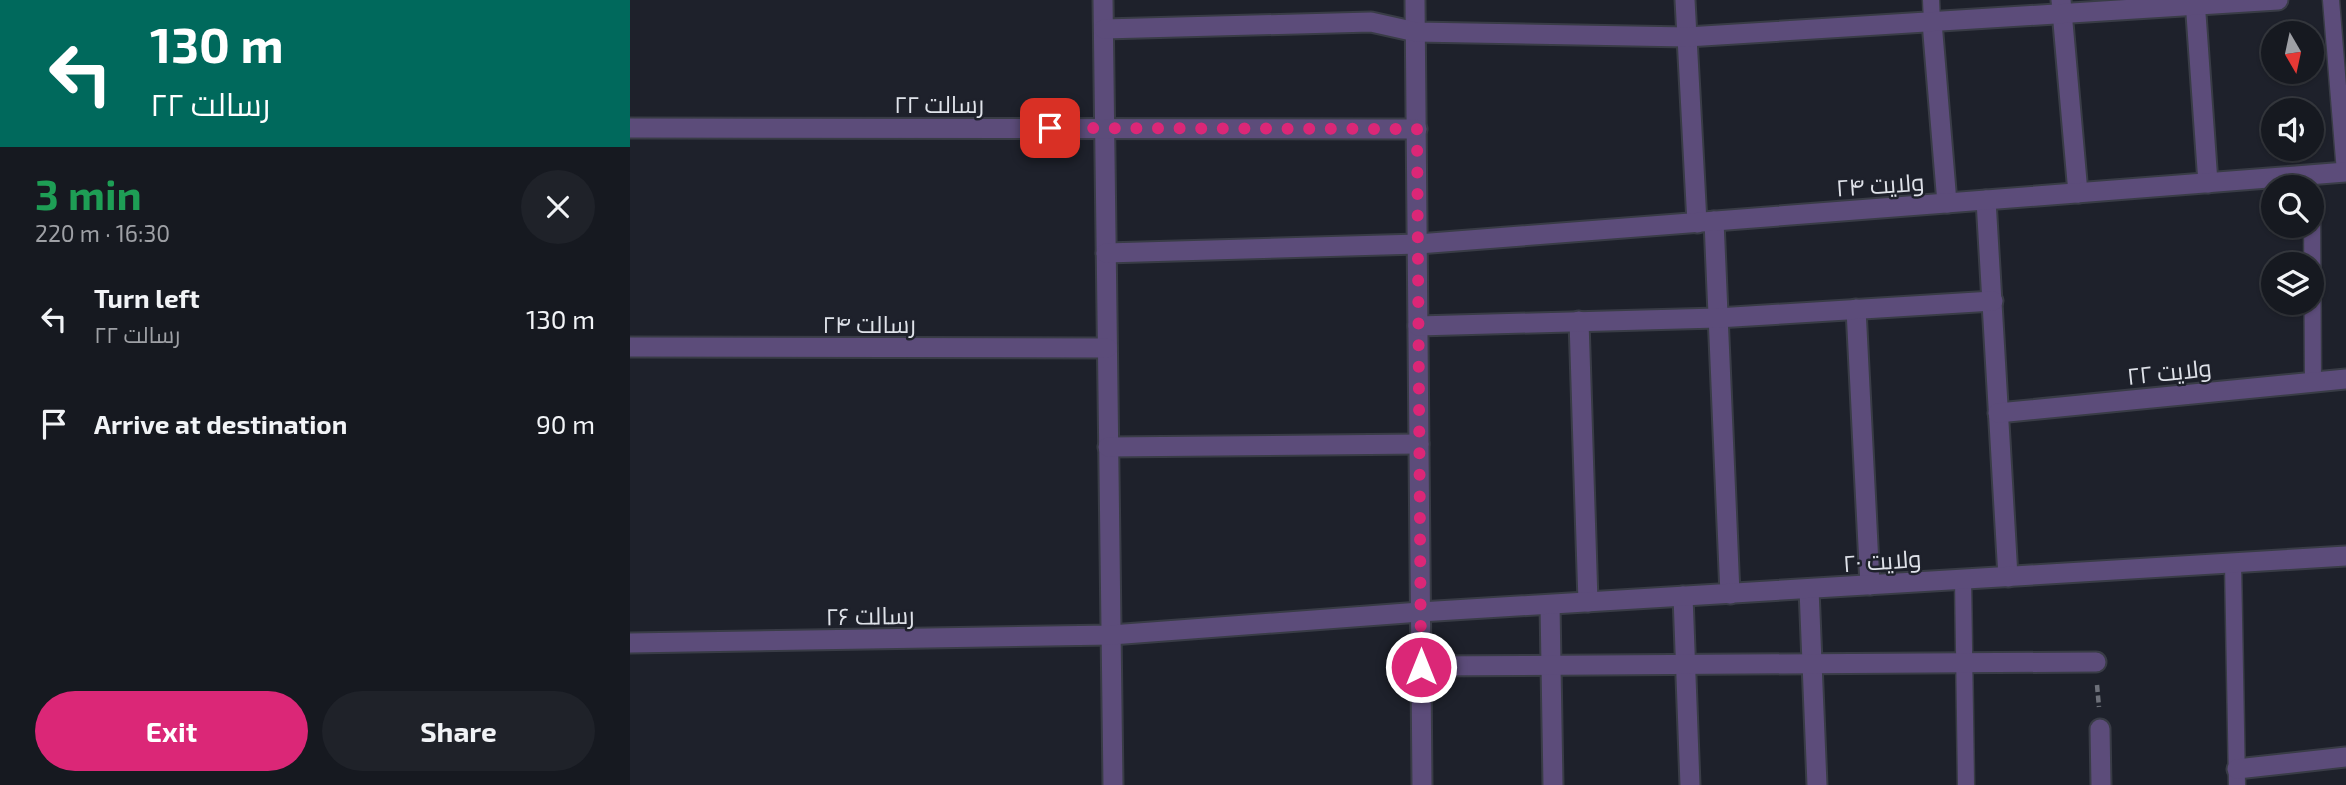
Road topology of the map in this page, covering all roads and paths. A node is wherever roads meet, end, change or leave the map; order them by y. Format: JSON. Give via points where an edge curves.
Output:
{"nodes":[{"id":1,"x":1103,"y":0,"type":"edge"},
{"id":2,"x":1415,"y":0,"type":"edge"},
{"id":3,"x":1685,"y":0,"type":"edge"},
{"id":4,"x":1930,"y":0,"type":"edge"},
{"id":5,"x":2278,"y":0,"type":"edge"},
{"id":6,"x":2331,"y":0,"type":"edge"},
{"id":7,"x":2196,"y":3,"type":"edge"},
{"id":8,"x":2061,"y":7,"type":"edge"},
{"id":9,"x":1932,"y":22,"type":"junction"},
{"id":10,"x":1104,"y":29,"type":"junction"},
{"id":11,"x":1416,"y":32,"type":"junction"},
{"id":12,"x":1687,"y":37,"type":"junction"},
{"id":13,"x":1105,"y":127,"type":"junction"},
{"id":14,"x":630,"y":128,"type":"edge"},
{"id":15,"x":1417,"y":129,"type":"junction"},
{"id":16,"x":2346,"y":172,"type":"edge"},
{"id":17,"x":2324,"y":178,"type":"edge"},
{"id":18,"x":2261,"y":182,"type":"edge"},
{"id":19,"x":2208,"y":183,"type":"junction"},
{"id":20,"x":2078,"y":193,"type":"junction"},
{"id":21,"x":1986,"y":200,"type":"junction"},
{"id":22,"x":1947,"y":203,"type":"junction"},
{"id":23,"x":1706,"y":222,"type":"junction"},
{"id":24,"x":2312,"y":238,"type":"edge"},
{"id":25,"x":1418,"y":244,"type":"junction"},
{"id":26,"x":1106,"y":253,"type":"junction"},
{"id":27,"x":1993,"y":301,"type":"junction"},
{"id":28,"x":1856,"y":309,"type":"junction"},
{"id":29,"x":1717,"y":318,"type":"junction"},
{"id":30,"x":1579,"y":321,"type":"junction"},
{"id":31,"x":1418,"y":326,"type":"junction"},
{"id":32,"x":630,"y":346,"type":"edge"},
{"id":33,"x":1107,"y":348,"type":"junction"},
{"id":34,"x":2346,"y":379,"type":"edge"},
{"id":35,"x":2313,"y":382,"type":"junction"},
{"id":36,"x":1998,"y":413,"type":"junction"},
{"id":37,"x":1419,"y":444,"type":"junction"},
{"id":38,"x":1108,"y":447,"type":"junction"},
{"id":39,"x":2346,"y":556,"type":"edge"},
{"id":40,"x":2233,"y":563,"type":"junction"},
{"id":41,"x":2008,"y":577,"type":"junction"},
{"id":42,"x":1963,"y":579,"type":"junction"},
{"id":43,"x":1870,"y":585,"type":"junction"},
{"id":44,"x":1809,"y":589,"type":"junction"},
{"id":45,"x":1730,"y":594,"type":"junction"},
{"id":46,"x":1683,"y":596,"type":"junction"},
{"id":47,"x":1588,"y":602,"type":"junction"},
{"id":48,"x":1550,"y":604,"type":"junction"},
{"id":49,"x":1420,"y":612,"type":"junction"},
{"id":50,"x":1111,"y":635,"type":"junction"},
{"id":51,"x":630,"y":643,"type":"edge"},
{"id":52,"x":1965,"y":662,"type":"junction"},
{"id":53,"x":2096,"y":662,"type":"joint"},
{"id":54,"x":1812,"y":664,"type":"junction"},
{"id":55,"x":1686,"y":665,"type":"junction"},
{"id":56,"x":1551,"y":666,"type":"junction"},
{"id":57,"x":1421,"y":667,"type":"junction"},
{"id":58,"x":2100,"y":729,"type":"joint"},
{"id":59,"x":2346,"y":757,"type":"edge"},
{"id":60,"x":2237,"y":777,"type":"edge"},
{"id":61,"x":1113,"y":785,"type":"edge"},
{"id":62,"x":1422,"y":785,"type":"edge"},
{"id":63,"x":1553,"y":785,"type":"edge"},
{"id":64,"x":1690,"y":785,"type":"edge"},
{"id":65,"x":1817,"y":785,"type":"edge"},
{"id":66,"x":1965,"y":785,"type":"edge"},
{"id":67,"x":2101,"y":785,"type":"edge"}],
"edges":[{"from":1,"to":10,"type":"street"},
{"from":2,"to":11,"type":"street"},
{"from":3,"to":12,"type":"street"},
{"from":4,"to":9,"type":"lane"},
{"from":5,"to":7,"type":"street"},
{"from":6,"to":16,"type":"lane"},
{"from":7,"to":8,"type":"street"},
{"from":7,"to":19,"type":"street"},
{"from":8,"to":9,"type":"street"},
{"from":8,"to":20,"type":"street"},
{"from":9,"to":12,"type":"street"},
{"from":9,"to":22,"type":"street"},
{"from":10,"to":11,"type":"street","via":[[1371,22]]},
{"from":10,"to":13,"type":"street"},
{"from":11,"to":12,"type":"street"},
{"from":11,"to":15,"type":"street"},
{"from":12,"to":23,"type":"street"},
{"from":13,"to":14,"type":"street","name":"رسالت ۲۲"},
{"from":13,"to":15,"type":"street","name":"رسالت ۲۲"},
{"from":13,"to":26,"type":"street"},
{"from":15,"to":25,"type":"street"},
{"from":16,"to":17,"type":"street","name":"ولایت ۲۴"},
{"from":18,"to":19,"type":"street","name":"ولایت ۲۴"},
{"from":19,"to":20,"type":"street","name":"ولایت ۲۴"},
{"from":20,"to":21,"type":"street","name":"ولایت ۲۴"},
{"from":21,"to":22,"type":"street","name":"ولایت ۲۴"},
{"from":21,"to":27,"type":"street"},
{"from":22,"to":23,"type":"street","name":"ولایت ۲۴"},
{"from":23,"to":25,"type":"street","name":"ولایت ۲۴"},
{"from":23,"to":29,"type":"street"},
{"from":24,"to":35,"type":"lane"},
{"from":25,"to":26,"type":"street","name":"ولایت ۲۴"},
{"from":25,"to":31,"type":"street"},
{"from":26,"to":33,"type":"street"},
{"from":27,"to":28,"type":"street"},
{"from":27,"to":36,"type":"street"},
{"from":28,"to":29,"type":"street"},
{"from":28,"to":43,"type":"street"},
{"from":29,"to":30,"type":"street"},
{"from":29,"to":45,"type":"street"},
{"from":30,"to":31,"type":"street"},
{"from":30,"to":47,"type":"street"},
{"from":31,"to":37,"type":"street"},
{"from":32,"to":33,"type":"street","name":"رسالت ۲۴"},
{"from":33,"to":38,"type":"street"},
{"from":34,"to":35,"type":"street","name":"ولایت ۲۲"},
{"from":35,"to":36,"type":"street","name":"ولایت ۲۲"},
{"from":36,"to":41,"type":"street"},
{"from":37,"to":38,"type":"street"},
{"from":37,"to":49,"type":"street"},
{"from":38,"to":50,"type":"street"},
{"from":39,"to":40,"type":"street","name":"ولایت ۲۰"},
{"from":40,"to":41,"type":"street","name":"ولایت ۲۰"},
{"from":40,"to":60,"type":"lane"},
{"from":41,"to":42,"type":"street","name":"ولایت ۲۰"},
{"from":42,"to":43,"type":"street","name":"ولایت ۲۰"},
{"from":42,"to":52,"type":"lane"},
{"from":43,"to":44,"type":"street","name":"ولایت ۲۰"},
{"from":44,"to":45,"type":"street","name":"ولایت ۲۰"},
{"from":44,"to":54,"type":"street"},
{"from":45,"to":46,"type":"street","name":"ولایت ۲۰"},
{"from":46,"to":47,"type":"street","name":"ولایت ۲۰"},
{"from":46,"to":55,"type":"street"},
{"from":47,"to":48,"type":"street","name":"ولایت ۲۰"},
{"from":48,"to":49,"type":"street","name":"ولایت ۲۰"},
{"from":48,"to":56,"type":"street"},
{"from":49,"to":50,"type":"street","name":"رسالت ۲۶"},
{"from":49,"to":57,"type":"street"},
{"from":50,"to":51,"type":"street","name":"رسالت ۲۶"},
{"from":50,"to":61,"type":"street"},
{"from":52,"to":53,"type":"street"},
{"from":52,"to":54,"type":"street"},
{"from":52,"to":66,"type":"lane"},
{"from":53,"to":58,"type":"path"},
{"from":54,"to":55,"type":"street"},
{"from":54,"to":65,"type":"street"},
{"from":55,"to":56,"type":"street"},
{"from":55,"to":64,"type":"street"},
{"from":56,"to":57,"type":"street"},
{"from":56,"to":63,"type":"street"},
{"from":57,"to":62,"type":"street"},
{"from":58,"to":67,"type":"street"},
{"from":59,"to":60,"type":"street"}]}
